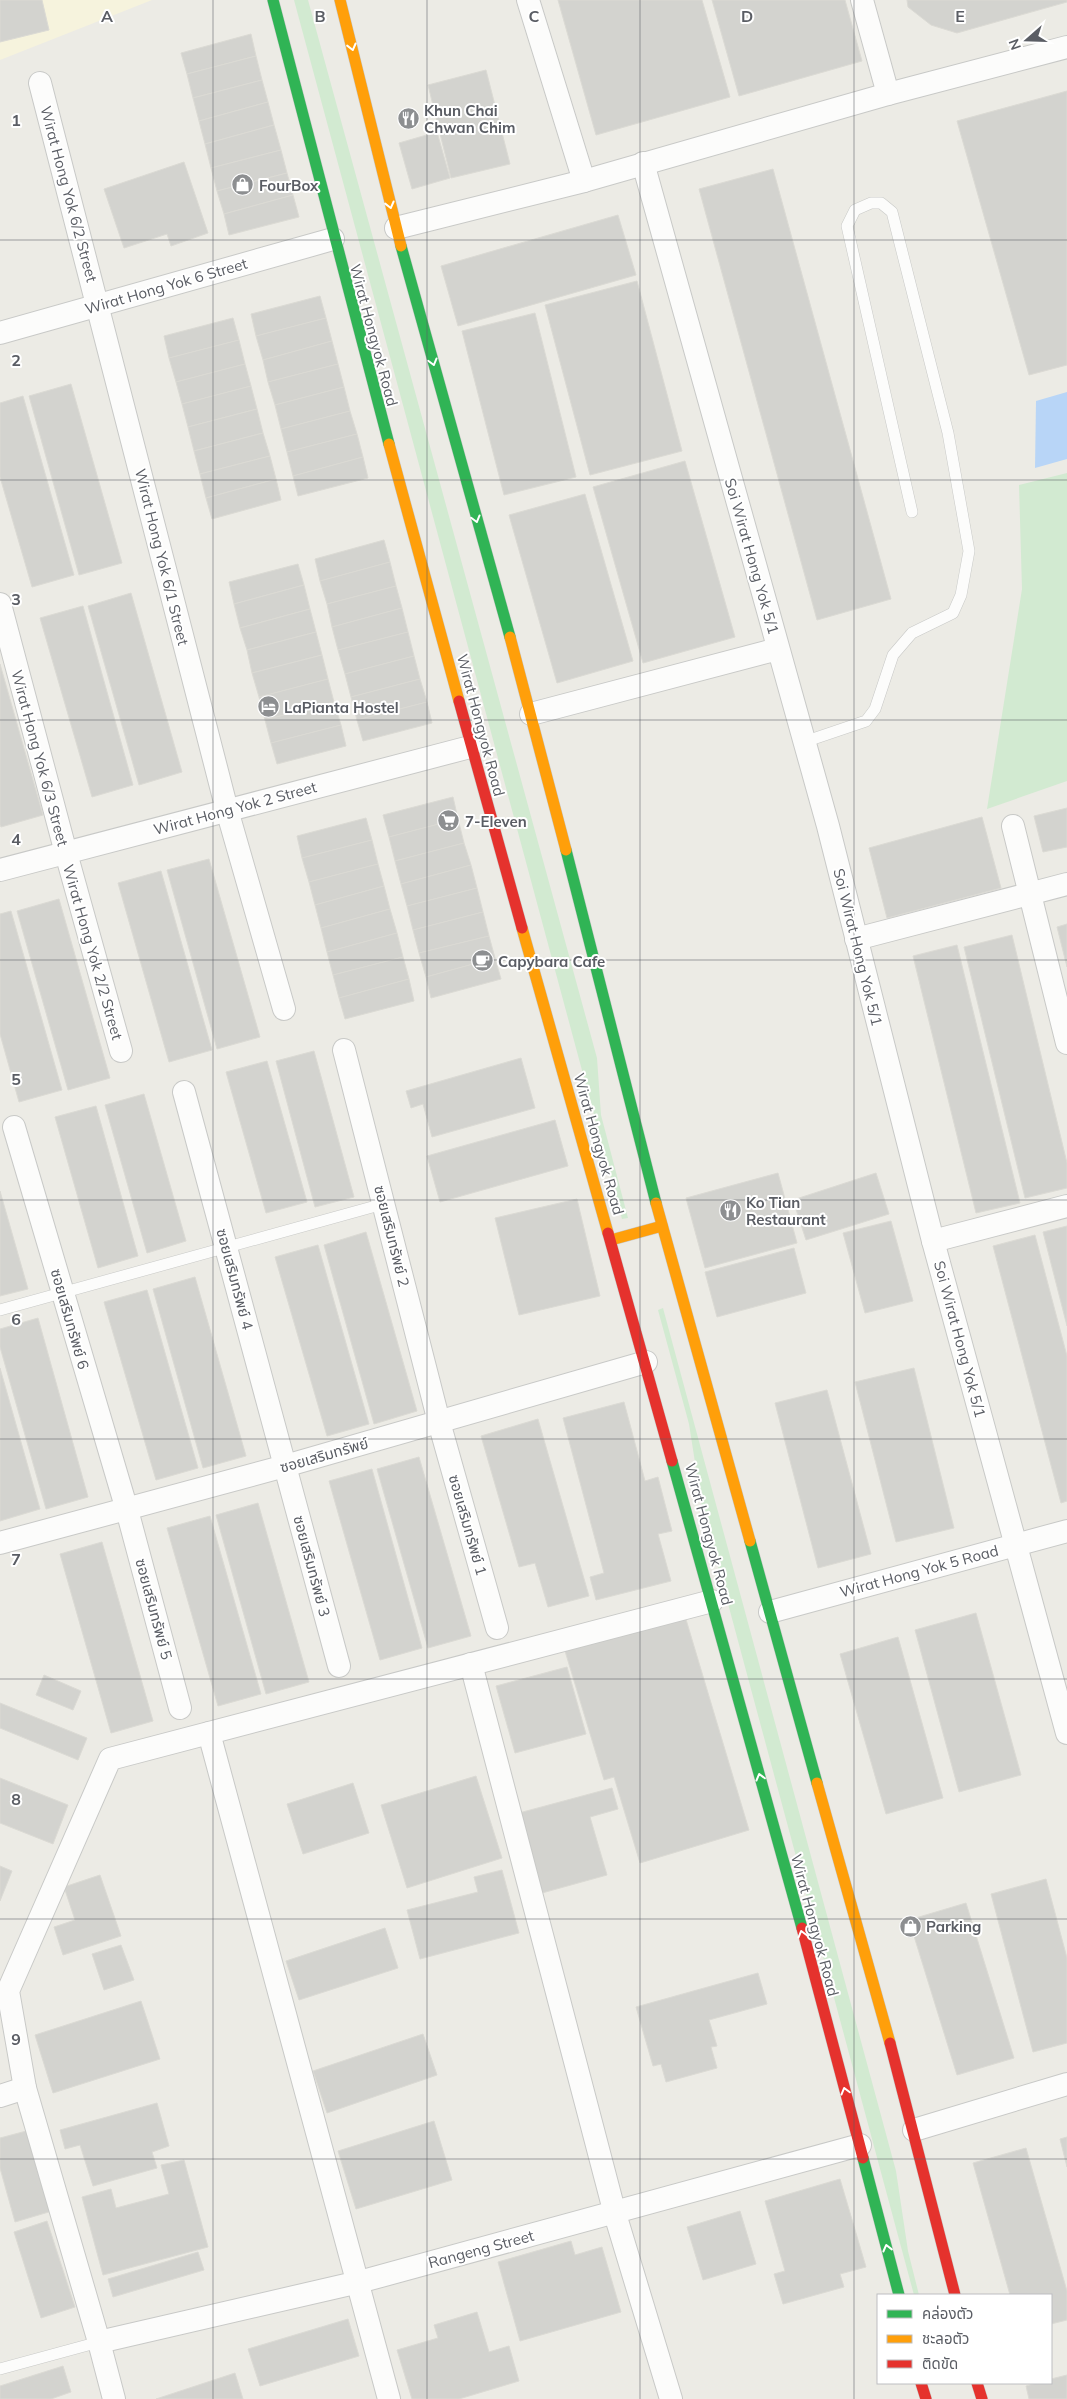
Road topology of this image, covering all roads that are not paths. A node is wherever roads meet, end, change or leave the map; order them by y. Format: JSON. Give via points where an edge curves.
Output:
{"nodes":[{"id":1,"x":273,"y":0,"type":"edge"},
{"id":2,"x":340,"y":0,"type":"edge"},
{"id":3,"x":528,"y":0,"type":"edge"},
{"id":4,"x":862,"y":0,"type":"edge"},
{"id":5,"x":1067,"y":47,"type":"edge"},
{"id":6,"x":40,"y":82,"type":"dead end"},
{"id":7,"x":888,"y":94,"type":"junction"},
{"id":8,"x":643,"y":163,"type":"junction"},
{"id":9,"x":584,"y":180,"type":"junction"},
{"id":10,"x":396,"y":228,"type":"junction"},
{"id":11,"x":333,"y":238,"type":"junction"},
{"id":12,"x":98,"y":305,"type":"junction"},
{"id":13,"x":0,"y":333,"type":"edge"},
{"id":14,"x":912,"y":512,"type":"dead end"},
{"id":15,"x":0,"y":604,"type":"edge"},
{"id":16,"x":778,"y":649,"type":"junction"},
{"id":17,"x":531,"y":714,"type":"junction"},
{"id":18,"x":804,"y":742,"type":"junction"},
{"id":19,"x":470,"y":747,"type":"junction"},
{"id":20,"x":227,"y":810,"type":"junction"},
{"id":21,"x":1013,"y":826,"type":"dead end"},
{"id":22,"x":66,"y":853,"type":"junction"},
{"id":23,"x":0,"y":870,"type":"edge"},
{"id":24,"x":1067,"y":884,"type":"edge"},
{"id":25,"x":1030,"y":893,"type":"junction"},
{"id":26,"x":856,"y":939,"type":"junction"},
{"id":27,"x":284,"y":1009,"type":"dead end"},
{"id":28,"x":1067,"y":1043,"type":"edge"},
{"id":29,"x":344,"y":1050,"type":"dead end"},
{"id":30,"x":121,"y":1051,"type":"dead end"},
{"id":31,"x":184,"y":1092,"type":"dead end"},
{"id":32,"x":14,"y":1127,"type":"dead end"},
{"id":33,"x":383,"y":1204,"type":"junction"},
{"id":34,"x":1067,"y":1206,"type":"edge"},
{"id":35,"x":662,"y":1226,"type":"junction"},
{"id":36,"x":611,"y":1240,"type":"junction"},
{"id":37,"x":933,"y":1241,"type":"junction"},
{"id":38,"x":226,"y":1247,"type":"junction"},
{"id":39,"x":62,"y":1292,"type":"junction"},
{"id":40,"x":0,"y":1310,"type":"edge"},
{"id":41,"x":646,"y":1362,"type":"junction"},
{"id":42,"x":439,"y":1422,"type":"junction"},
{"id":43,"x":285,"y":1466,"type":"junction"},
{"id":44,"x":127,"y":1510,"type":"junction"},
{"id":45,"x":1067,"y":1531,"type":"edge"},
{"id":46,"x":0,"y":1543,"type":"edge"},
{"id":47,"x":1017,"y":1544,"type":"junction"},
{"id":48,"x":712,"y":1601,"type":"junction"},
{"id":49,"x":770,"y":1612,"type":"junction"},
{"id":50,"x":497,"y":1628,"type":"dead end"},
{"id":51,"x":471,"y":1664,"type":"junction"},
{"id":52,"x":339,"y":1666,"type":"dead end"},
{"id":53,"x":180,"y":1708,"type":"dead end"},
{"id":54,"x":209,"y":1733,"type":"junction"},
{"id":55,"x":1067,"y":1733,"type":"edge"},
{"id":56,"x":1067,"y":2084,"type":"edge"},
{"id":57,"x":25,"y":2088,"type":"junction"},
{"id":58,"x":0,"y":2096,"type":"edge"},
{"id":59,"x":914,"y":2130,"type":"junction"},
{"id":60,"x":860,"y":2145,"type":"junction"},
{"id":61,"x":615,"y":2214,"type":"junction"},
{"id":62,"x":359,"y":2282,"type":"junction"},
{"id":63,"x":899,"y":2294,"type":"edge"},
{"id":64,"x":956,"y":2294,"type":"edge"},
{"id":65,"x":99,"y":2342,"type":"junction"},
{"id":66,"x":0,"y":2369,"type":"edge"},
{"id":67,"x":921,"y":2384,"type":"edge"},
{"id":68,"x":978,"y":2384,"type":"edge"},
{"id":69,"x":114,"y":2399,"type":"edge"},
{"id":70,"x":389,"y":2399,"type":"edge"},
{"id":71,"x":672,"y":2399,"type":"edge"},
{"id":72,"x":926,"y":2399,"type":"edge"},
{"id":73,"x":982,"y":2399,"type":"edge"}],
"edges":[{"from":1,"to":11,"type":"main road","name":"Wirat Hongyok Road"},
{"from":2,"to":10,"type":"main road","one_way":true},
{"from":3,"to":9,"type":"street"},
{"from":4,"to":7,"type":"street"},
{"from":5,"to":7,"type":"street"},
{"from":6,"to":12,"type":"street","name":"Wirat Hong Yok 6/2 Street"},
{"from":7,"to":8,"type":"street"},
{"from":8,"to":9,"type":"street"},
{"from":8,"to":16,"type":"street","name":"Soi Wirat Hong Yok 5/1"},
{"from":9,"to":10,"type":"street"},
{"from":10,"to":17,"type":"main road","one_way":true},
{"from":11,"to":12,"type":"street","name":"Wirat Hong Yok 6 Street"},
{"from":11,"to":19,"type":"main road","name":"Wirat Hongyok Road"},
{"from":12,"to":13,"type":"street","name":"Wirat Hong Yok 6 Street"},
{"from":12,"to":20,"type":"street","name":"Wirat Hong Yok 6/1 Street"},
{"from":14,"to":18,"type":"lane","via":[[847,226],[855,210],[871,203],[882,203],[892,212],[948,433],[969,551],[961,595],[953,613],[912,633],[893,655],[875,709],[866,721]]},
{"from":15,"to":22,"type":"street","name":"Wirat Hong Yok 6/3 Street"},
{"from":16,"to":17,"type":"street"},
{"from":16,"to":18,"type":"street","name":"Soi Wirat Hong Yok 5/1"},
{"from":17,"to":35,"type":"main road"},
{"from":18,"to":26,"type":"street","name":"Soi Wirat Hong Yok 5/1"},
{"from":19,"to":20,"type":"street","name":"Wirat Hong Yok 2 Street"},
{"from":19,"to":36,"type":"main road","name":"Wirat Hongyok Road"},
{"from":20,"to":22,"type":"street","name":"Wirat Hong Yok 2 Street"},
{"from":20,"to":27,"type":"street","name":"Wirat Hong Yok 6/1 Street"},
{"from":21,"to":25,"type":"street"},
{"from":22,"to":23,"type":"street","name":"Wirat Hong Yok 2 Street"},
{"from":22,"to":30,"type":"street","name":"Wirat Hong Yok 2/2 Street"},
{"from":24,"to":25,"type":"street"},
{"from":25,"to":26,"type":"street"},
{"from":25,"to":28,"type":"street"},
{"from":26,"to":37,"type":"street","name":"Soi Wirat Hong Yok 5/1"},
{"from":29,"to":33,"type":"street","name":"ซอยเสริมทรัพย์ 2"},
{"from":31,"to":38,"type":"street","name":"ซอยเสริมทรัพย์ 4"},
{"from":32,"to":39,"type":"street","name":"ซอยเสริมทรัพย์ 6"},
{"from":33,"to":38,"type":"lane"},
{"from":33,"to":42,"type":"street","name":"ซอยเสริมทรัพย์ 2"},
{"from":34,"to":37,"type":"street"},
{"from":35,"to":36,"type":"main road"},
{"from":35,"to":49,"type":"main road"},
{"from":36,"to":41,"type":"main road","name":"Wirat Hongyok Road"},
{"from":37,"to":47,"type":"street","name":"Soi Wirat Hong Yok 5/1"},
{"from":38,"to":39,"type":"lane"},
{"from":38,"to":43,"type":"street","name":"ซอยเสริมทรัพย์ 4"},
{"from":39,"to":40,"type":"lane"},
{"from":39,"to":44,"type":"street","name":"ซอยเสริมทรัพย์ 6"},
{"from":41,"to":42,"type":"street","name":"ซอยเสริมทรัพย์"},
{"from":41,"to":48,"type":"main road","name":"Wirat Hongyok Road"},
{"from":42,"to":43,"type":"street","name":"ซอยเสริมทรัพย์"},
{"from":42,"to":50,"type":"street","name":"ซอยเสริมทรัพย์ 1"},
{"from":43,"to":44,"type":"street","name":"ซอยเสริมทรัพย์"},
{"from":43,"to":52,"type":"street","name":"ซอยเสริมทรัพย์ 3"},
{"from":44,"to":46,"type":"street","name":"ซอยเสริมทรัพย์"},
{"from":44,"to":53,"type":"street","name":"ซอยเสริมทรัพย์ 5"},
{"from":45,"to":47,"type":"street","name":"Wirat Hong Yok 5 Road"},
{"from":47,"to":49,"type":"street","name":"Wirat Hong Yok 5 Road"},
{"from":47,"to":55,"type":"street","name":"Soi Wirat Hong Yok 5/1"},
{"from":48,"to":51,"type":"street"},
{"from":60,"to":48,"type":"main road","name":"Wirat Hongyok Road","one_way":true},
{"from":49,"to":59,"type":"main road"},
{"from":51,"to":54,"type":"street"},
{"from":51,"to":61,"type":"street"},
{"from":54,"to":57,"type":"street","via":[[110,1759],[8,1991]]},
{"from":54,"to":62,"type":"street"},
{"from":56,"to":59,"type":"street"},
{"from":57,"to":58,"type":"street"},
{"from":57,"to":65,"type":"street"},
{"from":59,"to":64,"type":"main road"},
{"from":60,"to":61,"type":"street","name":"Rangeng Street"},
{"from":63,"to":60,"type":"main road","name":"Wirat Hongyok Road","one_way":true},
{"from":61,"to":62,"type":"street","name":"Rangeng Street"},
{"from":61,"to":71,"type":"street"},
{"from":62,"to":65,"type":"street","name":"Rangeng Street"},
{"from":62,"to":70,"type":"street"},
{"from":65,"to":66,"type":"lane"},
{"from":65,"to":69,"type":"street"},
{"from":67,"to":72,"type":"main road"},
{"from":68,"to":73,"type":"main road"}]}
